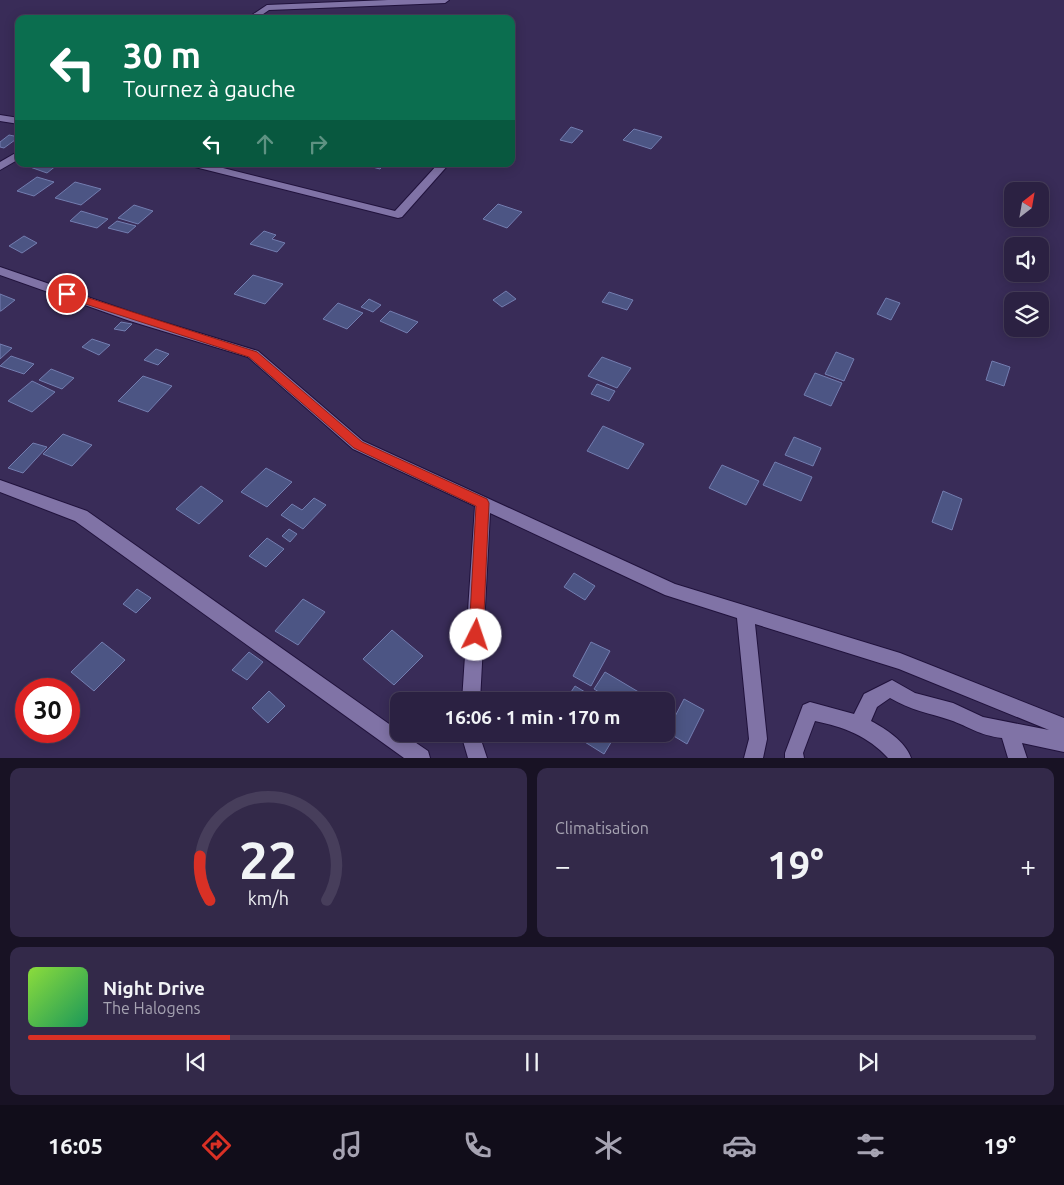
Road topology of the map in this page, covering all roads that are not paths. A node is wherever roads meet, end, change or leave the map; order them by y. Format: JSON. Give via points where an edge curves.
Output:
{"nodes":[{"id":1,"x":445,"y":0,"type":"edge"},
{"id":2,"x":256,"y":15,"type":"edge"},
{"id":3,"x":0,"y":118,"type":"edge"},
{"id":4,"x":15,"y":120,"type":"edge"},
{"id":5,"x":15,"y":157,"type":"edge"},
{"id":6,"x":0,"y":167,"type":"edge"},
{"id":7,"x":207,"y":167,"type":"edge"},
{"id":8,"x":441,"y":167,"type":"edge"},
{"id":9,"x":0,"y":271,"type":"edge"},
{"id":10,"x":0,"y":486,"type":"edge"},
{"id":11,"x":483,"y":503,"type":"junction"},
{"id":12,"x":745,"y":613,"type":"junction"},
{"id":13,"x":472,"y":692,"type":"edge"},
{"id":14,"x":861,"y":724,"type":"junction"},
{"id":15,"x":1064,"y":727,"type":"edge"},
{"id":16,"x":1008,"y":730,"type":"junction"},
{"id":17,"x":473,"y":742,"type":"edge"},
{"id":18,"x":1064,"y":743,"type":"edge"},
{"id":19,"x":421,"y":758,"type":"edge"},
{"id":20,"x":478,"y":758,"type":"edge"},
{"id":21,"x":753,"y":758,"type":"edge"},
{"id":22,"x":795,"y":758,"type":"edge"},
{"id":23,"x":902,"y":758,"type":"edge"},
{"id":24,"x":1018,"y":758,"type":"edge"}],
"edges":[{"from":1,"to":2,"type":"street","via":[[267,8]]},
{"from":3,"to":4,"type":"street"},
{"from":5,"to":6,"type":"street"},
{"from":7,"to":8,"type":"street","via":[[398,216]]},
{"from":9,"to":11,"type":"street","via":[[135,318],[253,354],[358,445]]},
{"from":10,"to":19,"type":"street","via":[[81,516]]},
{"from":11,"to":12,"type":"street","via":[[671,590]]},
{"from":11,"to":13,"type":"street"},
{"from":12,"to":15,"type":"street","via":[[900,660]]},
{"from":12,"to":21,"type":"street","via":[[758,739]]},
{"from":14,"to":16,"type":"street","via":[[865,708],[873,696],[892,689],[911,702],[953,712],[982,726]]},
{"from":14,"to":22,"type":"street","via":[[810,711]]},
{"from":14,"to":23,"type":"street","via":[[892,746]]},
{"from":16,"to":18,"type":"street"},
{"from":16,"to":24,"type":"street"},
{"from":17,"to":20,"type":"street"}]}
